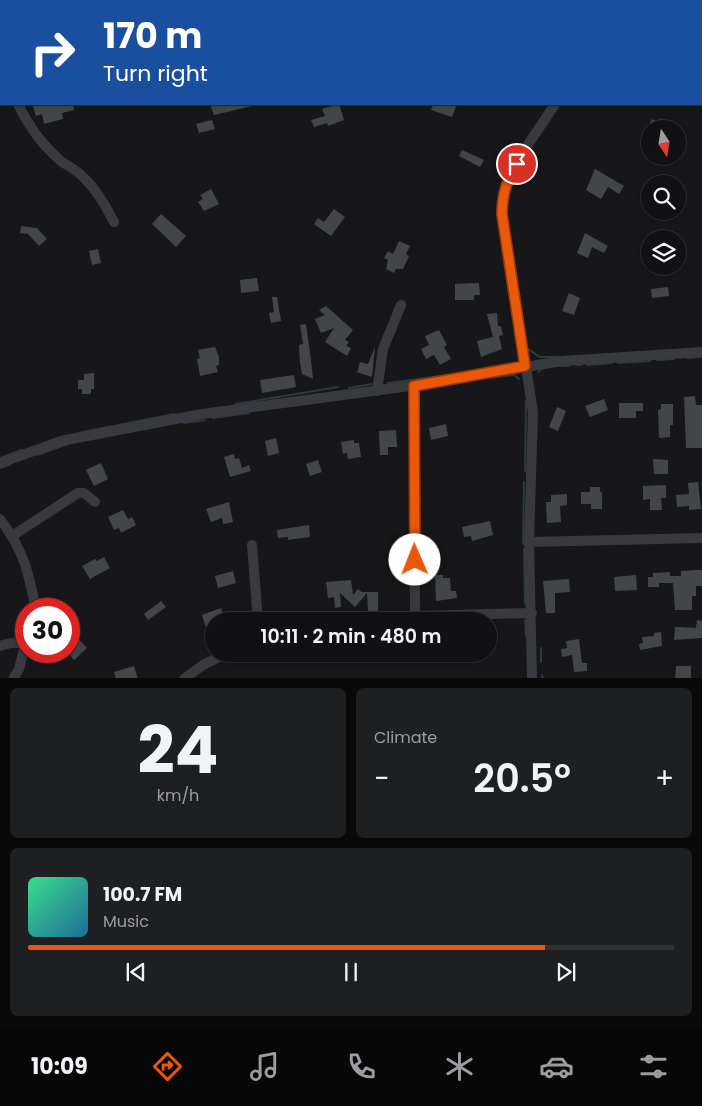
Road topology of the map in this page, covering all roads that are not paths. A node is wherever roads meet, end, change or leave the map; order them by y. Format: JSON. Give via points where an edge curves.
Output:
{"nodes":[{"id":1,"x":18,"y":105,"type":"edge"},
{"id":2,"x":554,"y":105,"type":"edge"},
{"id":3,"x":114,"y":222,"type":"dead end"},
{"id":4,"x":401,"y":305,"type":"dead end"},
{"id":5,"x":702,"y":352,"type":"edge"},
{"id":6,"x":525,"y":366,"type":"junction"},
{"id":7,"x":414,"y":386,"type":"junction"},
{"id":8,"x":377,"y":391,"type":"junction"},
{"id":9,"x":0,"y":463,"type":"edge"},
{"id":10,"x":95,"y":502,"type":"dead end"},
{"id":11,"x":0,"y":520,"type":"edge"},
{"id":12,"x":12,"y":536,"type":"junction"},
{"id":13,"x":702,"y":538,"type":"edge"},
{"id":14,"x":529,"y":542,"type":"junction"},
{"id":15,"x":252,"y":545,"type":"dead end"},
{"id":16,"x":34,"y":598,"type":"edge"},
{"id":17,"x":257,"y":612,"type":"edge"},
{"id":18,"x":415,"y":612,"type":"edge"},
{"id":19,"x":532,"y":613,"type":"junction"},
{"id":20,"x":497,"y":614,"type":"edge"},
{"id":21,"x":15,"y":643,"type":"edge"},
{"id":22,"x":0,"y":646,"type":"edge"},
{"id":23,"x":207,"y":662,"type":"edge"},
{"id":24,"x":20,"y":663,"type":"edge"},
{"id":25,"x":13,"y":678,"type":"edge"},
{"id":26,"x":184,"y":678,"type":"edge"},
{"id":27,"x":532,"y":678,"type":"edge"}],
"edges":[{"from":1,"to":3,"type":"street","via":[[44,143],[86,179]]},
{"from":2,"to":6,"type":"street","via":[[508,179],[502,196]]},
{"from":4,"to":8,"type":"street","via":[[384,349]]},
{"from":5,"to":6,"type":"street"},
{"from":6,"to":7,"type":"street"},
{"from":6,"to":14,"type":"street","via":[[533,412]]},
{"from":7,"to":8,"type":"street"},
{"from":7,"to":18,"type":"street"},
{"from":8,"to":9,"type":"street","via":[[202,414],[89,435]]},
{"from":10,"to":12,"type":"street","via":[[84,493],[78,493]]},
{"from":11,"to":12,"type":"street"},
{"from":12,"to":16,"type":"street","via":[[29,572]]},
{"from":13,"to":14,"type":"street"},
{"from":14,"to":19,"type":"street"},
{"from":15,"to":17,"type":"street"},
{"from":19,"to":20,"type":"street"},
{"from":19,"to":27,"type":"street"},
{"from":21,"to":22,"type":"street"},
{"from":23,"to":26,"type":"street"},
{"from":24,"to":25,"type":"street"}]}
